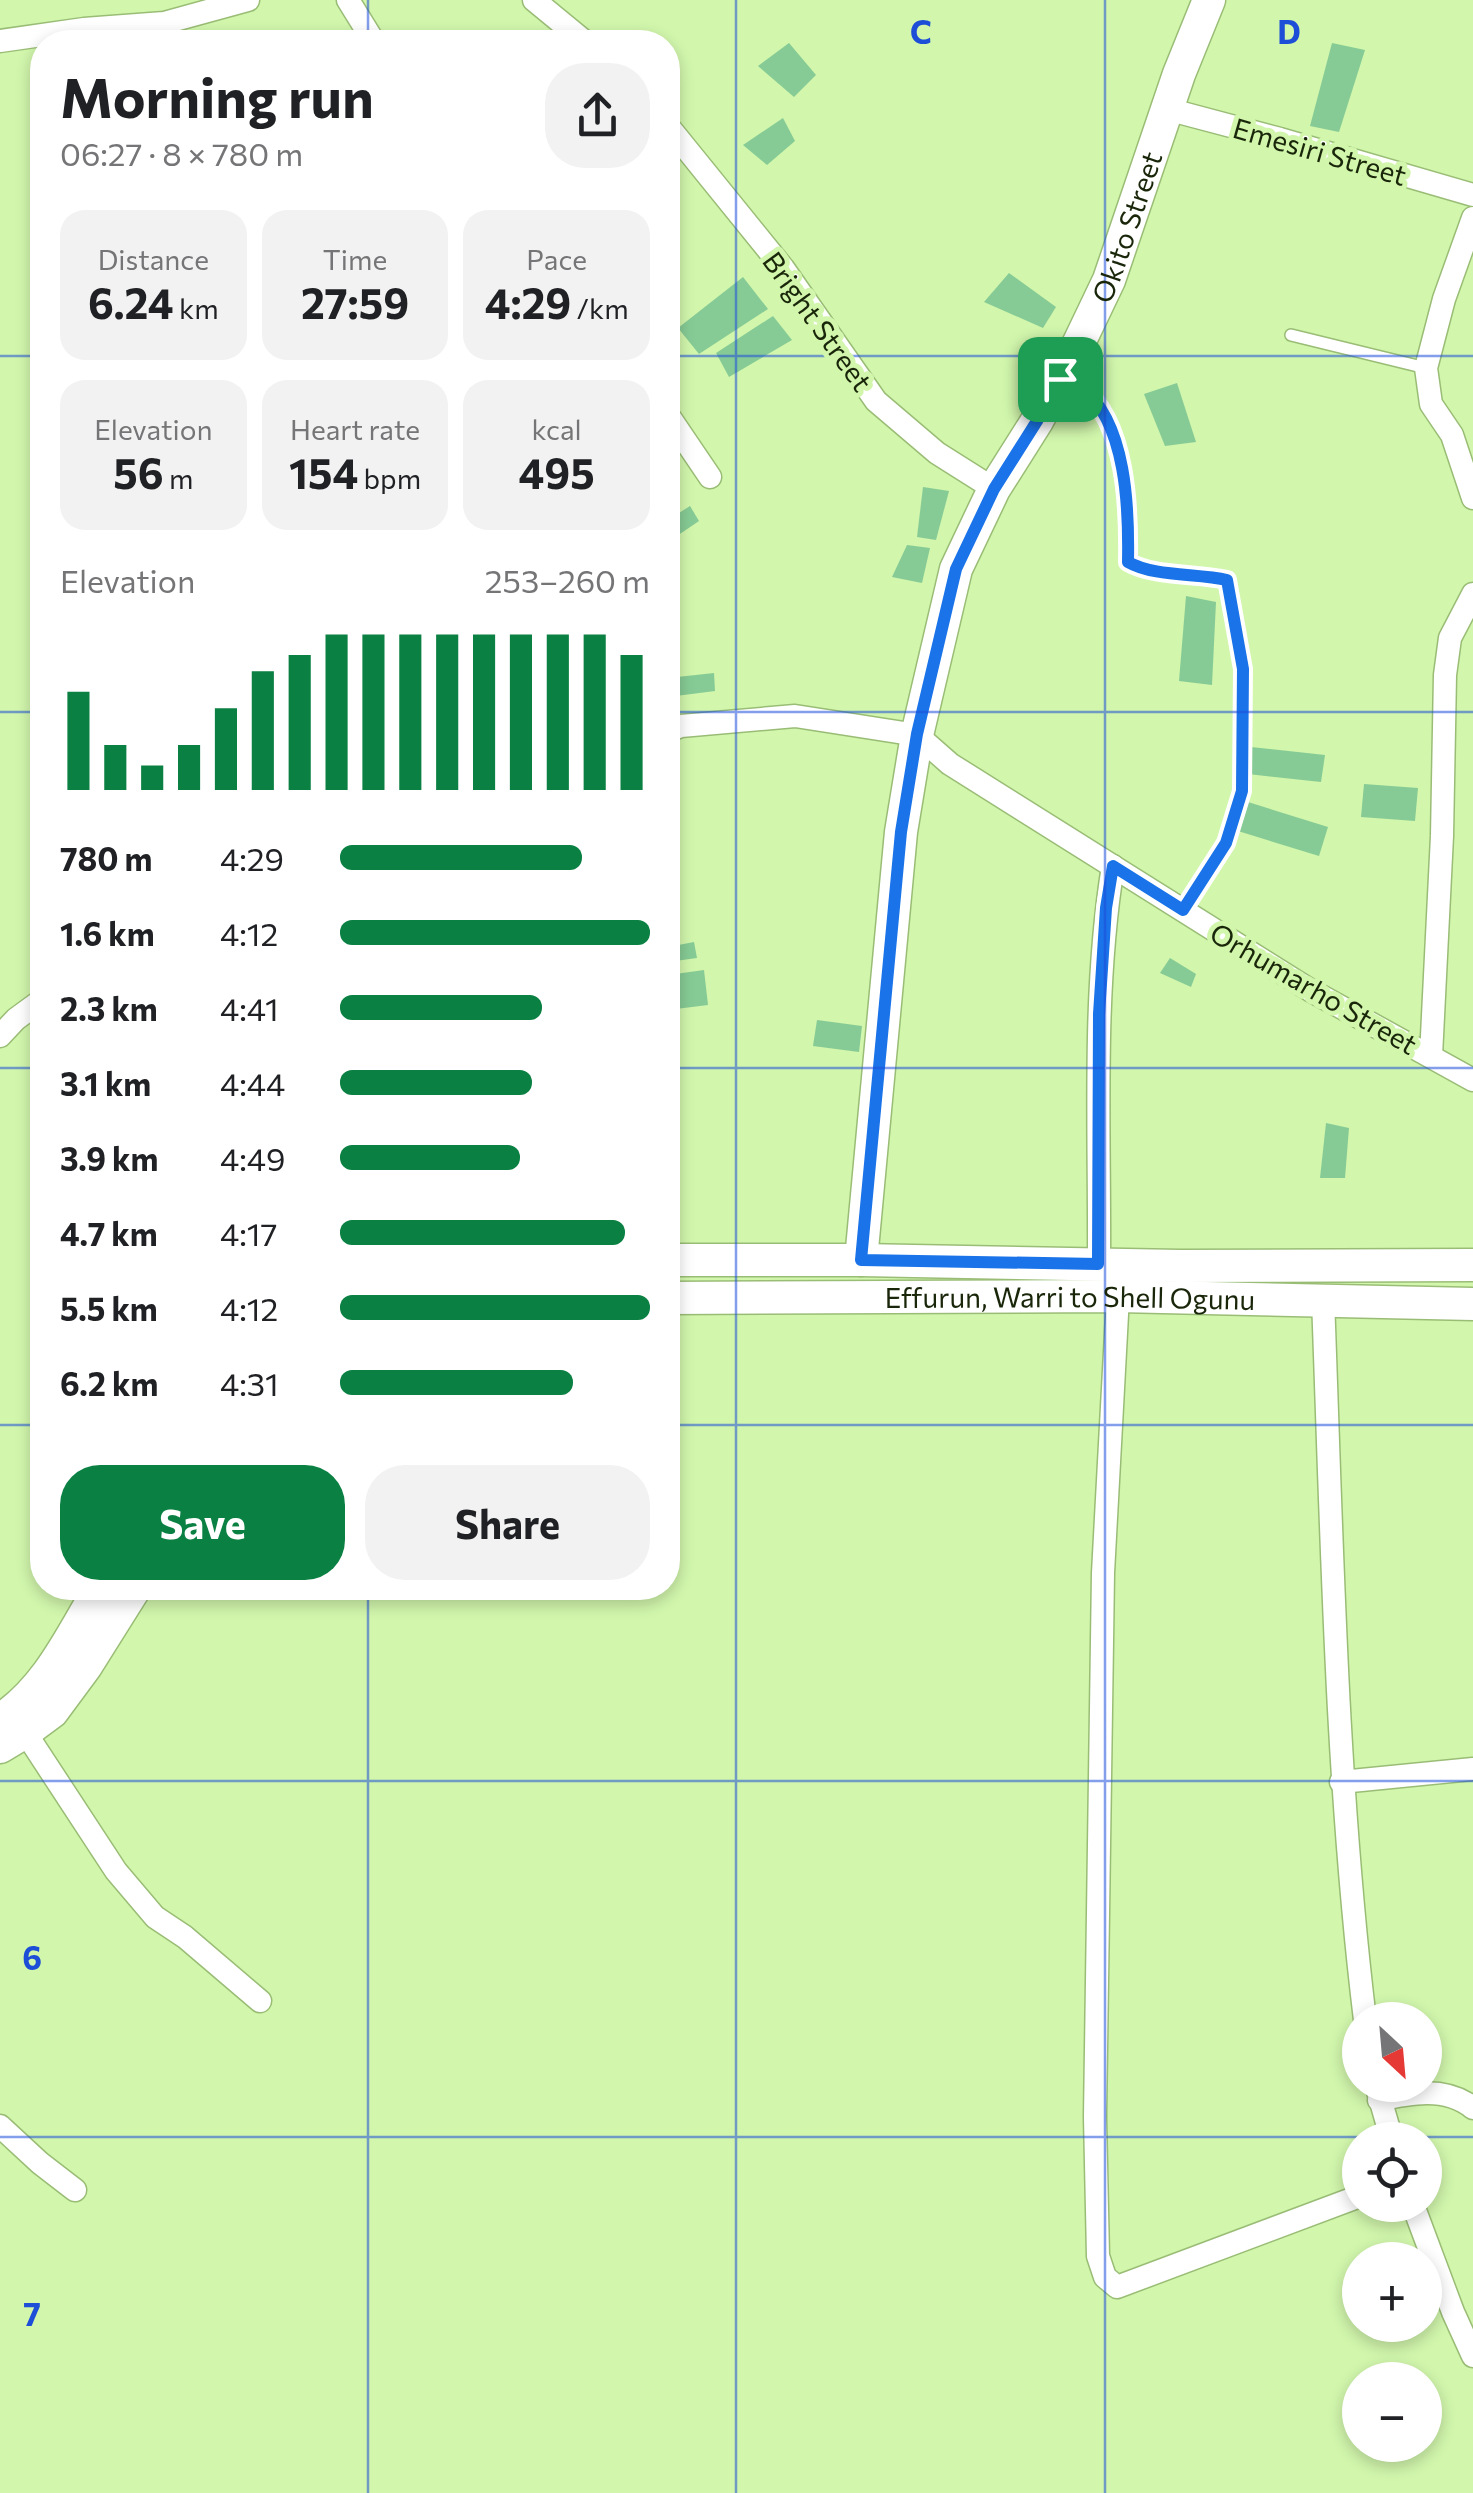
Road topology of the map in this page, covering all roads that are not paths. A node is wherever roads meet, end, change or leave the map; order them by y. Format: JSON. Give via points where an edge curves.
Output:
{"nodes":[{"id":1,"x":248,"y":0,"type":"edge"},
{"id":2,"x":348,"y":0,"type":"edge"},
{"id":3,"x":534,"y":0,"type":"edge"},
{"id":4,"x":1209,"y":0,"type":"edge"},
{"id":5,"x":76,"y":30,"type":"edge"},
{"id":6,"x":367,"y":30,"type":"edge"},
{"id":7,"x":570,"y":30,"type":"edge"},
{"id":8,"x":30,"y":36,"type":"edge"},
{"id":9,"x":0,"y":40,"type":"edge"},
{"id":10,"x":1167,"y":109,"type":"junction"},
{"id":11,"x":680,"y":141,"type":"edge"},
{"id":12,"x":1473,"y":195,"type":"edge"},
{"id":13,"x":1473,"y":218,"type":"edge"},
{"id":14,"x":1291,"y":335,"type":"dead end"},
{"id":15,"x":1426,"y":368,"type":"junction"},
{"id":16,"x":1060,"y":379,"type":"junction"},
{"id":17,"x":680,"y":433,"type":"edge"},
{"id":18,"x":710,"y":477,"type":"dead end"},
{"id":19,"x":994,"y":489,"type":"junction"},
{"id":20,"x":1473,"y":498,"type":"edge"},
{"id":21,"x":1473,"y":594,"type":"edge"},
{"id":22,"x":680,"y":727,"type":"edge"},
{"id":23,"x":917,"y":734,"type":"junction"},
{"id":24,"x":1113,"y":866,"type":"junction"},
{"id":25,"x":1183,"y":910,"type":"junction"},
{"id":26,"x":30,"y":1009,"type":"edge"},
{"id":27,"x":0,"y":1036,"type":"edge"},
{"id":28,"x":1431,"y":1056,"type":"junction"},
{"id":29,"x":1473,"y":1080,"type":"edge"},
{"id":30,"x":680,"y":1260,"type":"edge"},
{"id":31,"x":861,"y":1260,"type":"junction"},
{"id":32,"x":1098,"y":1264,"type":"junction"},
{"id":33,"x":1473,"y":1264,"type":"edge"},
{"id":34,"x":1118,"y":1296,"type":"junction"},
{"id":35,"x":680,"y":1298,"type":"edge"},
{"id":36,"x":1323,"y":1299,"type":"junction"},
{"id":37,"x":1473,"y":1304,"type":"edge"},
{"id":38,"x":93,"y":1600,"type":"edge"},
{"id":39,"x":127,"y":1600,"type":"edge"},
{"id":40,"x":8,"y":1733,"type":"edge"},
{"id":41,"x":1473,"y":1769,"type":"edge"},
{"id":42,"x":1342,"y":1782,"type":"junction"},
{"id":43,"x":260,"y":2001,"type":"dead end"},
{"id":44,"x":1363,"y":2002,"type":"edge"},
{"id":45,"x":1442,"y":2095,"type":"edge"},
{"id":46,"x":1473,"y":2108,"type":"edge"},
{"id":47,"x":0,"y":2126,"type":"edge"},
{"id":48,"x":76,"y":2190,"type":"dead end"},
{"id":49,"x":1342,"y":2203,"type":"edge"},
{"id":50,"x":1419,"y":2222,"type":"edge"},
{"id":51,"x":1473,"y":2356,"type":"edge"}],
"edges":[{"from":1,"to":5,"type":"street","via":[[164,24]]},
{"from":2,"to":6,"type":"street"},
{"from":3,"to":7,"type":"street"},
{"from":4,"to":10,"type":"main road","name":"Okito Street"},
{"from":8,"to":9,"type":"street"},
{"from":10,"to":12,"type":"street","name":"Emesiri Street"},
{"from":10,"to":16,"type":"main road","name":"Okito Street","via":[[1109,280]]},
{"from":11,"to":19,"type":"street","name":"Bright Street","via":[[783,268],[876,401],[937,453]]},
{"from":13,"to":15,"type":"street"},
{"from":14,"to":15,"type":"lane"},
{"from":15,"to":20,"type":"street","via":[[1431,404],[1452,435]]},
{"from":16,"to":19,"type":"main road","name":"Okito Street"},
{"from":16,"to":25,"type":"lane","via":[[1080,385],[1102,408],[1119,453],[1128,562],[1227,580],[1243,669],[1242,791],[1226,843]]},
{"from":17,"to":18,"type":"street"},
{"from":19,"to":23,"type":"main road","name":"Okito Street","via":[[956,569]]},
{"from":21,"to":28,"type":"street","via":[[1450,638],[1445,675]]},
{"from":22,"to":23,"type":"street","via":[[795,716]]},
{"from":23,"to":24,"type":"street","name":"Orhumarho Street","via":[[950,764]]},
{"from":23,"to":31,"type":"main road","name":"Okito Street","via":[[901,832]]},
{"from":24,"to":25,"type":"street","name":"Orhumarho Street"},
{"from":24,"to":32,"type":"street","via":[[1099,1014]]},
{"from":25,"to":28,"type":"street","name":"Orhumarho Street"},
{"from":26,"to":27,"type":"street"},
{"from":28,"to":29,"type":"street","name":"Orhumarho Street"},
{"from":30,"to":31,"type":"main road"},
{"from":31,"to":32,"type":"main road"},
{"from":32,"to":33,"type":"main road"},
{"from":34,"to":35,"type":"main road","name":"Effurun, Warri to Shell Ogunu"},
{"from":34,"to":36,"type":"main road","name":"Effurun, Warri to Shell Ogunu"},
{"from":34,"to":49,"type":"street","via":[[1103,1573],[1098,2256],[1105,2277],[1117,2287]]},
{"from":36,"to":37,"type":"main road","name":"Effurun, Warri to Shell Ogunu"},
{"from":36,"to":42,"type":"street"},
{"from":38,"to":40,"type":"main road"},
{"from":39,"to":40,"type":"main road","via":[[52,1712]]},
{"from":40,"to":43,"type":"street","via":[[154,1917]]},
{"from":41,"to":42,"type":"street"},
{"from":42,"to":44,"type":"street"},
{"from":45,"to":46,"type":"street"},
{"from":47,"to":48,"type":"street"},
{"from":50,"to":51,"type":"street"}]}
